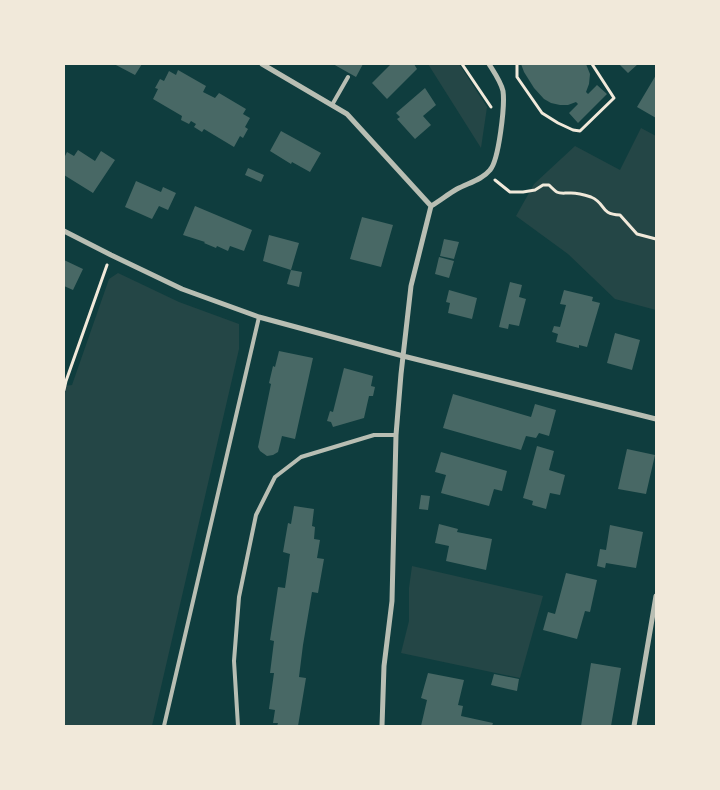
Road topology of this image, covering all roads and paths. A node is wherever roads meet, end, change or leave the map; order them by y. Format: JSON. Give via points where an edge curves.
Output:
{"nodes":[{"id":1,"x":262,"y":64,"type":"edge"},
{"id":2,"x":462,"y":64,"type":"edge"},
{"id":3,"x":489,"y":64,"type":"edge"},
{"id":4,"x":517,"y":64,"type":"edge"},
{"id":5,"x":592,"y":64,"type":"edge"},
{"id":6,"x":348,"y":77,"type":"dead end"},
{"id":7,"x":332,"y":105,"type":"junction"},
{"id":8,"x":493,"y":110,"type":"dead end"},
{"id":9,"x":483,"y":177,"type":"junction"},
{"id":10,"x":431,"y":206,"type":"junction"},
{"id":11,"x":64,"y":231,"type":"edge"},
{"id":12,"x":656,"y":240,"type":"edge"},
{"id":13,"x":111,"y":255,"type":"junction"},
{"id":14,"x":259,"y":317,"type":"junction"},
{"id":15,"x":403,"y":356,"type":"junction"},
{"id":16,"x":65,"y":381,"type":"edge"},
{"id":17,"x":64,"y":390,"type":"edge"},
{"id":18,"x":656,"y":419,"type":"edge"},
{"id":19,"x":396,"y":435,"type":"junction"},
{"id":20,"x":656,"y":596,"type":"edge"},
{"id":21,"x":164,"y":726,"type":"edge"},
{"id":22,"x":238,"y":726,"type":"edge"},
{"id":23,"x":382,"y":726,"type":"edge"},
{"id":24,"x":634,"y":726,"type":"edge"}],
"edges":[{"from":1,"to":7,"type":"street"},
{"from":2,"to":8,"type":"path"},
{"from":3,"to":9,"type":"street","via":[[503,90],[503,111],[496,159],[492,169]]},
{"from":4,"to":5,"type":"path","via":[[517,77],[542,112],[558,124],[580,131],[614,98]]},
{"from":6,"to":7,"type":"lane"},
{"from":7,"to":10,"type":"street","via":[[347,114]]},
{"from":9,"to":10,"type":"street"},
{"from":9,"to":12,"type":"path","via":[[496,180],[510,192],[549,185],[562,194],[581,194],[592,198],[601,204],[604,211],[620,214],[637,234]]},
{"from":10,"to":15,"type":"street","via":[[411,286]]},
{"from":11,"to":13,"type":"street"},
{"from":13,"to":14,"type":"street","via":[[182,289]]},
{"from":13,"to":16,"type":"path"},
{"from":14,"to":15,"type":"street"},
{"from":14,"to":21,"type":"lane"},
{"from":15,"to":18,"type":"street"},
{"from":15,"to":19,"type":"street"},
{"from":16,"to":17,"type":"path"},
{"from":19,"to":22,"type":"lane","via":[[374,435],[301,457],[275,477],[256,515],[240,597],[234,661]]},
{"from":19,"to":23,"type":"street","via":[[392,601],[384,666]]},
{"from":20,"to":24,"type":"street"}]}
